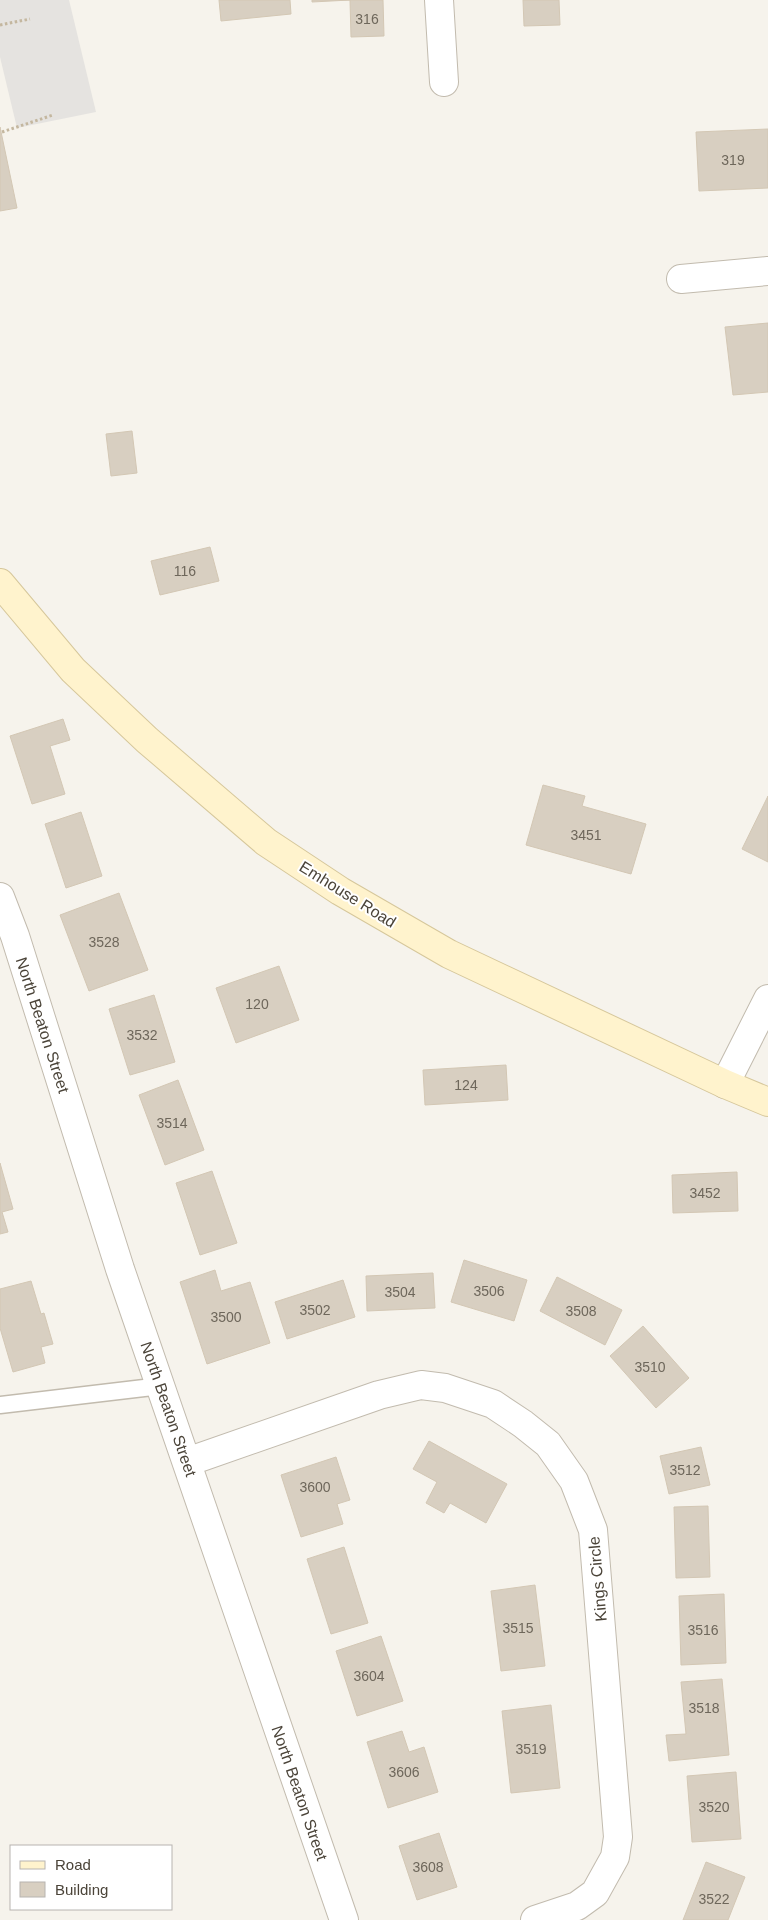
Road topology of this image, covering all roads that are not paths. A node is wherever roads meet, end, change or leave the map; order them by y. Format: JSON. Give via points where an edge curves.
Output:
{"nodes":[{"id":1,"x":438,"y":0,"type":"edge"},
{"id":2,"x":444,"y":82,"type":"dead end"},
{"id":3,"x":768,"y":271,"type":"edge"},
{"id":4,"x":681,"y":279,"type":"dead end"},
{"id":5,"x":0,"y":583,"type":"edge"},
{"id":6,"x":0,"y":897,"type":"edge"},
{"id":7,"x":768,"y":999,"type":"edge"},
{"id":8,"x":725,"y":1084,"type":"junction"},
{"id":9,"x":768,"y":1102,"type":"edge"},
{"id":10,"x":161,"y":1386,"type":"junction"},
{"id":11,"x":0,"y":1405,"type":"edge"},
{"id":12,"x":187,"y":1462,"type":"junction"},
{"id":13,"x":344,"y":1920,"type":"edge"},
{"id":14,"x":535,"y":1920,"type":"edge"}],
"edges":[{"from":1,"to":2,"type":"street"},
{"from":3,"to":4,"type":"street"},
{"from":5,"to":8,"type":"main road","name":"Emhouse Road","via":[[73,670],[147,740],[266,842],[340,891],[448,954]]},
{"from":6,"to":10,"type":"street","name":"North Beaton Street"},
{"from":7,"to":8,"type":"street"},
{"from":8,"to":9,"type":"main road","name":"Emhouse Road"},
{"from":10,"to":11,"type":"lane"},
{"from":10,"to":12,"type":"street","name":"North Beaton Street"},
{"from":12,"to":13,"type":"street","name":"North Beaton Street"},
{"from":12,"to":14,"type":"street","name":"Kings Circle","via":[[379,1395],[421,1385],[445,1388],[493,1404],[548,1444],[574,1481],[593,1530],[618,1837],[615,1857],[595,1893],[577,1906]]}]}
